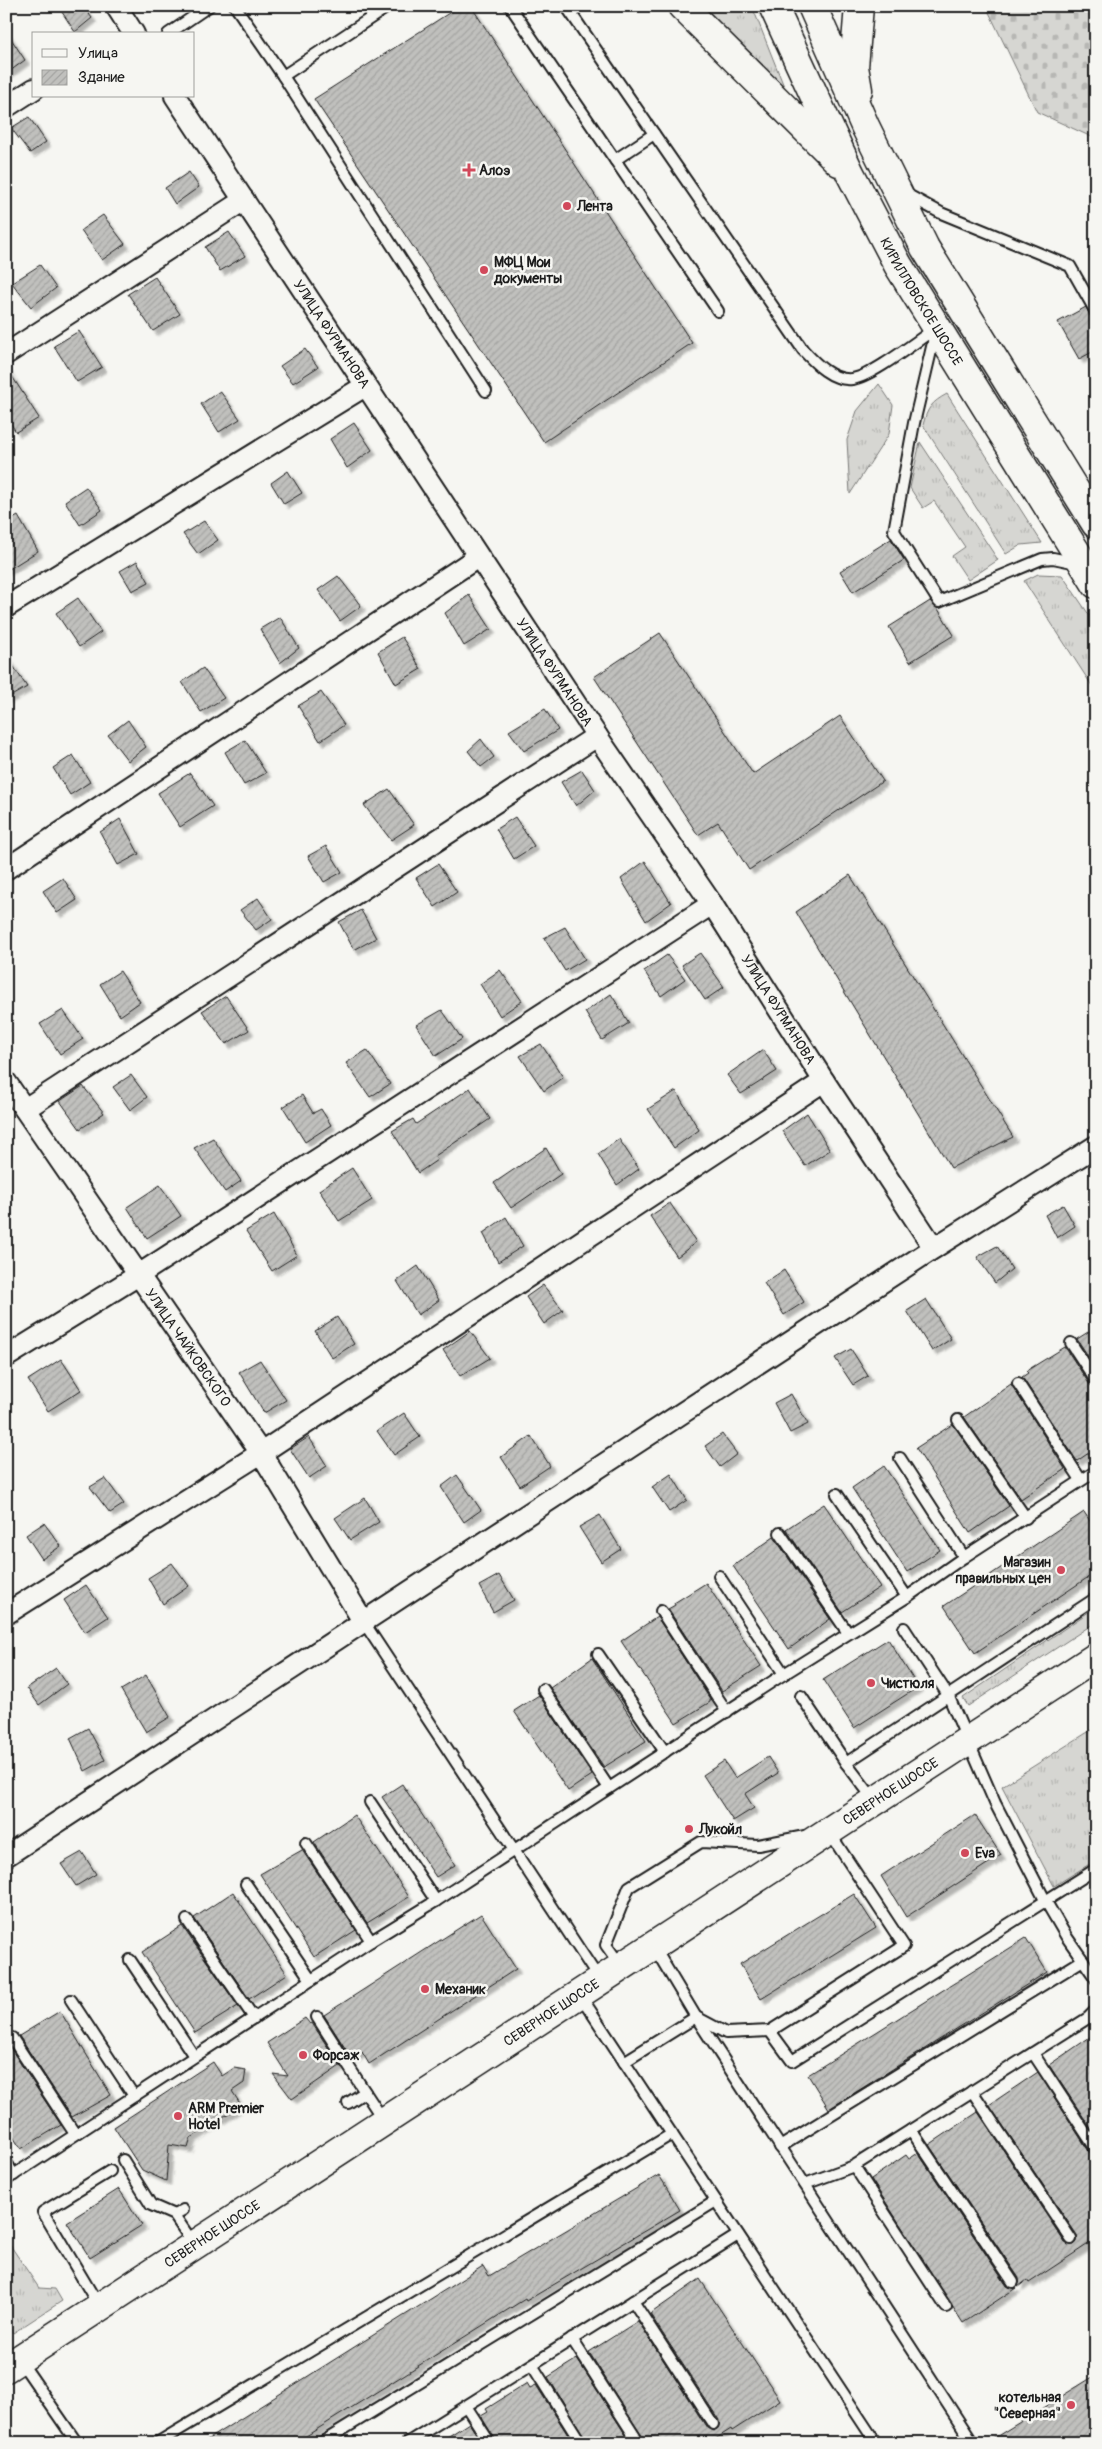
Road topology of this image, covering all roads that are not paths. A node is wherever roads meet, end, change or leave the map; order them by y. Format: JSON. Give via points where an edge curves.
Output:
{"nodes":[{"id":1,"x":116,"y":6,"type":"edge"},
{"id":2,"x":208,"y":6,"type":"edge"},
{"id":3,"x":235,"y":6,"type":"edge"},
{"id":4,"x":389,"y":6,"type":"edge"},
{"id":5,"x":510,"y":6,"type":"edge"},
{"id":6,"x":566,"y":6,"type":"edge"},
{"id":7,"x":682,"y":6,"type":"edge"},
{"id":8,"x":773,"y":6,"type":"edge"},
{"id":9,"x":812,"y":6,"type":"edge"},
{"id":10,"x":859,"y":6,"type":"edge"},
{"id":11,"x":129,"y":32,"type":"edge"},
{"id":12,"x":171,"y":32,"type":"edge"},
{"id":13,"x":283,"y":76,"type":"junction"},
{"id":14,"x":32,"y":90,"type":"edge"},
{"id":15,"x":176,"y":98,"type":"edge"},
{"id":16,"x":6,"y":107,"type":"edge"},
{"id":17,"x":865,"y":126,"type":"junction"},
{"id":18,"x":654,"y":134,"type":"junction"},
{"id":19,"x":615,"y":160,"type":"junction"},
{"id":20,"x":850,"y":173,"type":"junction"},
{"id":21,"x":895,"y":188,"type":"junction"},
{"id":22,"x":244,"y":200,"type":"junction"},
{"id":23,"x":718,"y":311,"type":"dead end"},
{"id":24,"x":1096,"y":312,"type":"edge"},
{"id":25,"x":937,"y":328,"type":"junction"},
{"id":26,"x":6,"y":354,"type":"edge"},
{"id":27,"x":365,"y":386,"type":"junction"},
{"id":28,"x":486,"y":390,"type":"dead end"},
{"id":29,"x":1096,"y":524,"type":"edge"},
{"id":30,"x":478,"y":558,"type":"junction"},
{"id":31,"x":1089,"y":574,"type":"edge"},
{"id":32,"x":6,"y":607,"type":"edge"},
{"id":33,"x":596,"y":736,"type":"junction"},
{"id":34,"x":6,"y":869,"type":"edge"},
{"id":35,"x":712,"y":904,"type":"junction"},
{"id":36,"x":824,"y":1081,"type":"junction"},
{"id":37,"x":6,"y":1082,"type":"edge"},
{"id":38,"x":25,"y":1108,"type":"junction"},
{"id":39,"x":1096,"y":1146,"type":"edge"},
{"id":40,"x":934,"y":1248,"type":"junction"},
{"id":41,"x":137,"y":1276,"type":"junction"},
{"id":42,"x":1071,"y":1343,"type":"dead end"},
{"id":43,"x":6,"y":1357,"type":"edge"},
{"id":44,"x":1096,"y":1381,"type":"edge"},
{"id":45,"x":1018,"y":1383,"type":"dead end"},
{"id":46,"x":958,"y":1420,"type":"dead end"},
{"id":47,"x":261,"y":1453,"type":"junction"},
{"id":48,"x":900,"y":1458,"type":"dead end"},
{"id":49,"x":1096,"y":1471,"type":"edge"},
{"id":50,"x":1081,"y":1480,"type":"junction"},
{"id":51,"x":837,"y":1494,"type":"dead end"},
{"id":52,"x":1026,"y":1518,"type":"junction"},
{"id":53,"x":780,"y":1533,"type":"dead end"},
{"id":54,"x":964,"y":1557,"type":"junction"},
{"id":55,"x":719,"y":1576,"type":"dead end"},
{"id":56,"x":907,"y":1597,"type":"junction"},
{"id":57,"x":1096,"y":1598,"type":"edge"},
{"id":58,"x":661,"y":1611,"type":"dead end"},
{"id":59,"x":6,"y":1614,"type":"edge"},
{"id":60,"x":363,"y":1621,"type":"junction"},
{"id":61,"x":904,"y":1628,"type":"dead end"},
{"id":62,"x":848,"y":1633,"type":"junction"},
{"id":63,"x":598,"y":1654,"type":"dead end"},
{"id":64,"x":1096,"y":1657,"type":"edge"},
{"id":65,"x":784,"y":1674,"type":"junction"},
{"id":66,"x":543,"y":1689,"type":"dead end"},
{"id":67,"x":948,"y":1695,"type":"junction"},
{"id":68,"x":801,"y":1696,"type":"dead end"},
{"id":69,"x":727,"y":1712,"type":"junction"},
{"id":70,"x":969,"y":1740,"type":"junction"},
{"id":71,"x":665,"y":1752,"type":"junction"},
{"id":72,"x":846,"y":1763,"type":"junction"},
{"id":73,"x":609,"y":1788,"type":"junction"},
{"id":74,"x":370,"y":1802,"type":"dead end"},
{"id":75,"x":875,"y":1802,"type":"junction"},
{"id":76,"x":830,"y":1831,"type":"junction"},
{"id":77,"x":306,"y":1843,"type":"dead end"},
{"id":78,"x":513,"y":1850,"type":"junction"},
{"id":79,"x":6,"y":1856,"type":"edge"},
{"id":80,"x":1096,"y":1869,"type":"edge"},
{"id":81,"x":246,"y":1884,"type":"dead end"},
{"id":82,"x":1045,"y":1900,"type":"junction"},
{"id":83,"x":436,"y":1901,"type":"junction"},
{"id":84,"x":187,"y":1920,"type":"dead end"},
{"id":85,"x":371,"y":1941,"type":"junction"},
{"id":86,"x":654,"y":1946,"type":"junction"},
{"id":87,"x":130,"y":1960,"type":"dead end"},
{"id":88,"x":1083,"y":1960,"type":"junction"},
{"id":89,"x":1096,"y":1978,"type":"edge"},
{"id":90,"x":311,"y":1980,"type":"junction"},
{"id":91,"x":600,"y":1981,"type":"junction"},
{"id":92,"x":71,"y":2000,"type":"dead end"},
{"id":93,"x":1096,"y":2010,"type":"edge"},
{"id":94,"x":696,"y":2016,"type":"junction"},
{"id":95,"x":254,"y":2018,"type":"junction"},
{"id":96,"x":316,"y":2018,"type":"dead end"},
{"id":97,"x":770,"y":2031,"type":"junction"},
{"id":98,"x":12,"y":2038,"type":"dead end"},
{"id":99,"x":1033,"y":2053,"type":"junction"},
{"id":100,"x":194,"y":2056,"type":"junction"},
{"id":101,"x":624,"y":2062,"type":"junction"},
{"id":102,"x":972,"y":2091,"type":"junction"},
{"id":103,"x":365,"y":2092,"type":"junction"},
{"id":104,"x":134,"y":2096,"type":"junction"},
{"id":105,"x":348,"y":2103,"type":"dead end"},
{"id":106,"x":385,"y":2121,"type":"junction"},
{"id":107,"x":911,"y":2130,"type":"junction"},
{"id":108,"x":75,"y":2134,"type":"junction"},
{"id":109,"x":672,"y":2134,"type":"junction"},
{"id":110,"x":780,"y":2147,"type":"junction"},
{"id":111,"x":1096,"y":2149,"type":"edge"},
{"id":112,"x":123,"y":2160,"type":"dead end"},
{"id":113,"x":6,"y":2162,"type":"edge"},
{"id":114,"x":854,"y":2166,"type":"junction"},
{"id":115,"x":110,"y":2171,"type":"dead end"},
{"id":116,"x":10,"y":2177,"type":"edge"},
{"id":117,"x":805,"y":2184,"type":"junction"},
{"id":118,"x":716,"y":2201,"type":"junction"},
{"id":119,"x":738,"y":2235,"type":"junction"},
{"id":120,"x":1071,"y":2239,"type":"dead end"},
{"id":121,"x":194,"y":2245,"type":"junction"},
{"id":122,"x":1013,"y":2282,"type":"dead end"},
{"id":123,"x":632,"y":2302,"type":"junction"},
{"id":124,"x":100,"y":2306,"type":"junction"},
{"id":125,"x":946,"y":2307,"type":"dead end"},
{"id":126,"x":572,"y":2339,"type":"junction"},
{"id":127,"x":13,"y":2363,"type":"edge"},
{"id":128,"x":532,"y":2365,"type":"junction"},
{"id":129,"x":466,"y":2406,"type":"junction"},
{"id":130,"x":713,"y":2424,"type":"dead end"},
{"id":131,"x":410,"y":2442,"type":"edge"},
{"id":132,"x":77,"y":2443,"type":"edge"},
{"id":133,"x":157,"y":2443,"type":"edge"},
{"id":134,"x":321,"y":2443,"type":"edge"},
{"id":135,"x":490,"y":2443,"type":"edge"},
{"id":136,"x":581,"y":2443,"type":"edge"},
{"id":137,"x":639,"y":2443,"type":"edge"},
{"id":138,"x":876,"y":2443,"type":"edge"},
{"id":139,"x":974,"y":2443,"type":"edge"}],
"edges":[{"from":1,"to":11,"type":"street"},
{"from":2,"to":12,"type":"lane"},
{"from":3,"to":13,"type":"lane"},
{"from":4,"to":13,"type":"lane"},
{"from":5,"to":19,"type":"lane"},
{"from":6,"to":18,"type":"lane"},
{"from":7,"to":20,"type":"main road"},
{"from":8,"to":20,"type":"main road","name":"КИРИЛЛОВСКОЕ ШОССЕ"},
{"from":9,"to":17,"type":"main road"},
{"from":10,"to":17,"type":"main road","via":[[854,67]]},
{"from":13,"to":28,"type":"lane"},
{"from":14,"to":16,"type":"street"},
{"from":15,"to":22,"type":"street","name":"УЛИЦА ФУРМАНОВА"},
{"from":17,"to":21,"type":"main road"},
{"from":18,"to":19,"type":"lane"},
{"from":18,"to":25,"type":"lane","via":[[803,350],[819,367],[852,379],[868,374]]},
{"from":19,"to":23,"type":"lane"},
{"from":20,"to":25,"type":"main road","name":"КИРИЛЛОВСКОЕ ШОССЕ","via":[[898,265]]},
{"from":21,"to":24,"type":"lane","via":[[941,213],[1070,266]]},
{"from":21,"to":29,"type":"main road","via":[[925,248]]},
{"from":22,"to":26,"type":"street"},
{"from":22,"to":27,"type":"street","name":"УЛИЦА ФУРМАНОВА"},
{"from":25,"to":31,"type":"main road","name":"КИРИЛЛОВСКОЕ ШОССЕ"},
{"from":25,"to":31,"type":"lane","via":[[914,423],[894,531],[939,602],[1042,559],[1053,558]]},
{"from":27,"to":30,"type":"street","name":"УЛИЦА ФУРМАНОВА"},
{"from":27,"to":32,"type":"street"},
{"from":30,"to":33,"type":"street","name":"УЛИЦА ФУРМАНОВА"},
{"from":30,"to":34,"type":"street"},
{"from":33,"to":35,"type":"street","name":"УЛИЦА ФУРМАНОВА"},
{"from":33,"to":38,"type":"street"},
{"from":35,"to":36,"type":"street","name":"УЛИЦА ФУРМАНОВА"},
{"from":35,"to":41,"type":"street"},
{"from":36,"to":40,"type":"street","name":"УЛИЦА ФУРМАНОВА"},
{"from":36,"to":47,"type":"street"},
{"from":37,"to":38,"type":"street","name":"УЛИЦА ЧАЙКОВСКОГО"},
{"from":38,"to":41,"type":"street","name":"УЛИЦА ЧАЙКОВСКОГО"},
{"from":39,"to":40,"type":"street"},
{"from":40,"to":60,"type":"street"},
{"from":41,"to":43,"type":"street"},
{"from":41,"to":47,"type":"street","name":"УЛИЦА ЧАЙКОВСКОГО"},
{"from":42,"to":44,"type":"lane"},
{"from":45,"to":50,"type":"lane"},
{"from":46,"to":52,"type":"lane"},
{"from":47,"to":59,"type":"street"},
{"from":47,"to":60,"type":"street","name":"УЛИЦА ЧАЙКОВСКОГО"},
{"from":48,"to":54,"type":"lane"},
{"from":49,"to":50,"type":"lane"},
{"from":50,"to":52,"type":"lane"},
{"from":51,"to":56,"type":"lane"},
{"from":52,"to":54,"type":"lane"},
{"from":53,"to":62,"type":"lane"},
{"from":54,"to":56,"type":"lane"},
{"from":55,"to":65,"type":"lane"},
{"from":56,"to":62,"type":"lane"},
{"from":57,"to":67,"type":"lane"},
{"from":58,"to":69,"type":"lane"},
{"from":60,"to":78,"type":"lane"},
{"from":60,"to":79,"type":"street"},
{"from":61,"to":67,"type":"lane"},
{"from":62,"to":65,"type":"lane"},
{"from":63,"to":71,"type":"lane"},
{"from":64,"to":70,"type":"main road","name":"СЕВЕРНОЕ ШОССЕ"},
{"from":65,"to":69,"type":"lane"},
{"from":66,"to":73,"type":"lane"},
{"from":67,"to":70,"type":"lane"},
{"from":67,"to":72,"type":"lane"},
{"from":68,"to":72,"type":"lane"},
{"from":69,"to":71,"type":"lane"},
{"from":70,"to":75,"type":"main road","name":"СЕВЕРНОЕ ШОССЕ"},
{"from":70,"to":82,"type":"lane","via":[[995,1802]]},
{"from":71,"to":73,"type":"lane"},
{"from":72,"to":75,"type":"lane"},
{"from":73,"to":78,"type":"lane"},
{"from":74,"to":83,"type":"lane"},
{"from":75,"to":76,"type":"main road","name":"СЕВЕРНОЕ ШОССЕ"},
{"from":76,"to":86,"type":"main road","name":"СЕВЕРНОЕ ШОССЕ"},
{"from":76,"to":91,"type":"lane","via":[[758,1845],[701,1842],[629,1887],[606,1945]]},
{"from":76,"to":97,"type":"lane","via":[[904,1946]]},
{"from":77,"to":85,"type":"lane"},
{"from":78,"to":83,"type":"lane"},
{"from":78,"to":91,"type":"lane"},
{"from":80,"to":82,"type":"lane"},
{"from":81,"to":90,"type":"lane"},
{"from":82,"to":88,"type":"lane"},
{"from":82,"to":97,"type":"lane","via":[[792,2061]]},
{"from":83,"to":85,"type":"lane"},
{"from":84,"to":95,"type":"lane"},
{"from":85,"to":90,"type":"lane"},
{"from":86,"to":91,"type":"main road","name":"СЕВЕРНОЕ ШОССЕ"},
{"from":86,"to":94,"type":"lane"},
{"from":87,"to":100,"type":"lane"},
{"from":88,"to":89,"type":"lane"},
{"from":88,"to":110,"type":"lane"},
{"from":90,"to":95,"type":"lane"},
{"from":91,"to":101,"type":"lane"},
{"from":91,"to":106,"type":"main road","name":"СЕВЕРНОЕ ШОССЕ"},
{"from":92,"to":104,"type":"lane"},
{"from":93,"to":99,"type":"lane"},
{"from":94,"to":97,"type":"lane","via":[[726,2033]]},
{"from":94,"to":101,"type":"lane"},
{"from":94,"to":110,"type":"lane"},
{"from":95,"to":100,"type":"lane"},
{"from":96,"to":103,"type":"lane"},
{"from":98,"to":108,"type":"lane"},
{"from":99,"to":102,"type":"lane"},
{"from":99,"to":111,"type":"lane"},
{"from":100,"to":104,"type":"lane"},
{"from":101,"to":109,"type":"lane"},
{"from":102,"to":107,"type":"lane"},
{"from":102,"to":120,"type":"lane"},
{"from":103,"to":105,"type":"lane"},
{"from":103,"to":106,"type":"lane"},
{"from":104,"to":108,"type":"lane"},
{"from":106,"to":121,"type":"main road","name":"СЕВЕРНОЕ ШОССЕ"},
{"from":107,"to":114,"type":"lane"},
{"from":107,"to":122,"type":"lane"},
{"from":108,"to":116,"type":"lane"},
{"from":109,"to":118,"type":"lane"},
{"from":109,"to":133,"type":"lane"},
{"from":110,"to":117,"type":"lane"},
{"from":112,"to":121,"type":"lane","via":[[152,2205],[179,2212]]},
{"from":113,"to":116,"type":"lane"},
{"from":114,"to":117,"type":"lane"},
{"from":114,"to":125,"type":"lane"},
{"from":115,"to":124,"type":"lane","via":[[43,2212]]},
{"from":117,"to":139,"type":"lane"},
{"from":118,"to":119,"type":"lane"},
{"from":118,"to":134,"type":"lane"},
{"from":119,"to":123,"type":"lane"},
{"from":119,"to":138,"type":"lane"},
{"from":121,"to":124,"type":"main road","name":"СЕВЕРНОЕ ШОССЕ"},
{"from":123,"to":126,"type":"lane"},
{"from":123,"to":130,"type":"lane"},
{"from":124,"to":127,"type":"main road","name":"СЕВЕРНОЕ ШОССЕ"},
{"from":126,"to":128,"type":"lane"},
{"from":126,"to":137,"type":"lane"},
{"from":127,"to":132,"type":"lane"},
{"from":128,"to":129,"type":"lane"},
{"from":128,"to":136,"type":"lane"},
{"from":129,"to":131,"type":"lane"},
{"from":129,"to":135,"type":"lane"}]}
